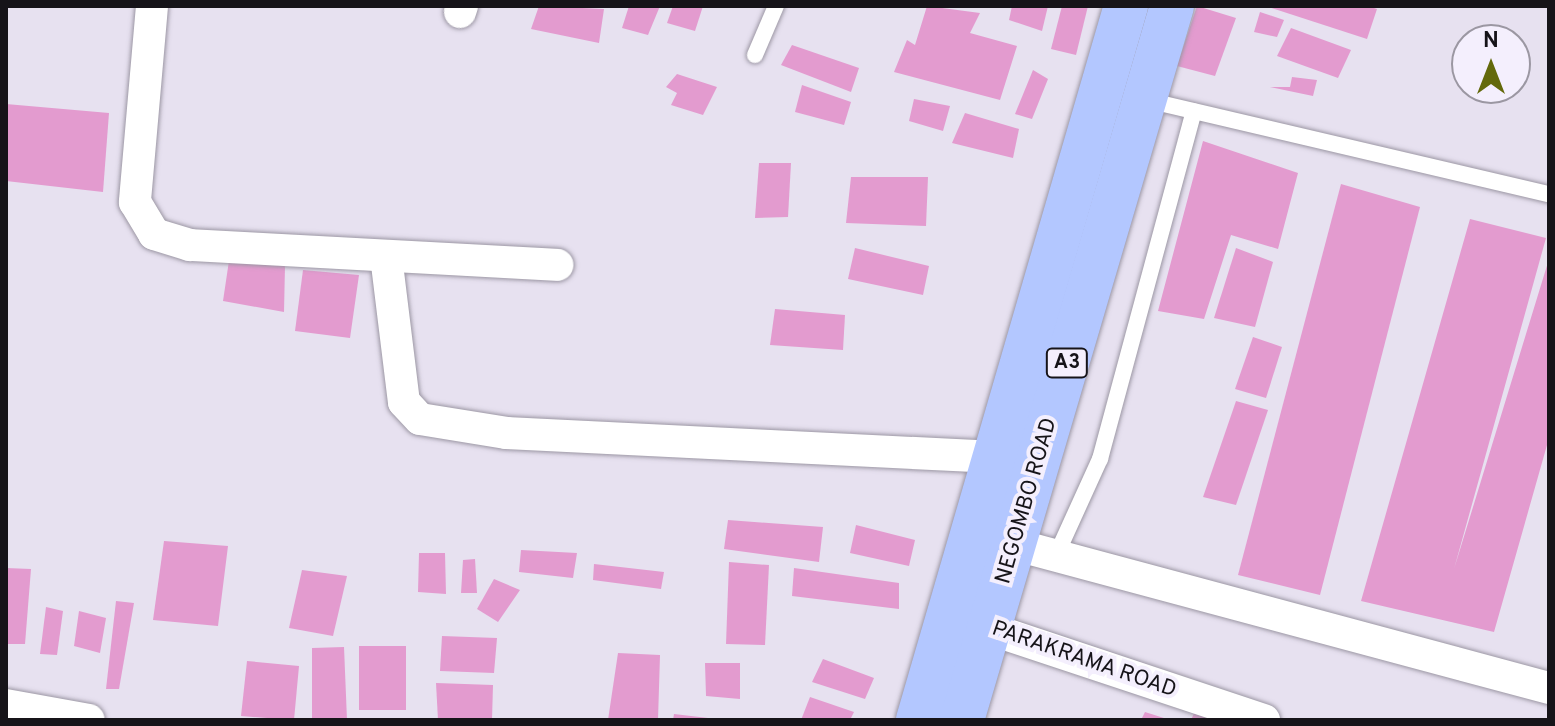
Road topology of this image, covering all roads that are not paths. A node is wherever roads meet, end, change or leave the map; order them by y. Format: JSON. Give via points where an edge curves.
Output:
{"nodes":[{"id":1,"x":152,"y":6,"type":"edge"},
{"id":2,"x":776,"y":6,"type":"edge"},
{"id":3,"x":1126,"y":6,"type":"edge"},
{"id":4,"x":1172,"y":6,"type":"edge"},
{"id":5,"x":755,"y":55,"type":"dead end"},
{"id":6,"x":1123,"y":94,"type":"junction"},
{"id":7,"x":1194,"y":111,"type":"junction"},
{"id":8,"x":1549,"y":194,"type":"edge"},
{"id":9,"x":386,"y":256,"type":"junction"},
{"id":10,"x":557,"y":265,"type":"dead end"},
{"id":11,"x":1018,"y":458,"type":"junction"},
{"id":12,"x":995,"y":539,"type":"junction"},
{"id":13,"x":1055,"y":558,"type":"junction"},
{"id":14,"x":970,"y":622,"type":"junction"},
{"id":15,"x":1549,"y":688,"type":"edge"},
{"id":16,"x":6,"y":705,"type":"edge"},
{"id":17,"x":89,"y":720,"type":"edge"},
{"id":18,"x":918,"y":720,"type":"edge"},
{"id":19,"x":962,"y":720,"type":"edge"},
{"id":20,"x":1264,"y":720,"type":"edge"}],
"edges":[{"from":1,"to":9,"type":"street","via":[[135,202],[154,234],[190,245]]},
{"from":2,"to":5,"type":"lane"},
{"from":3,"to":6,"type":"highway","name":"NEGOMBO ROAD","number":"A3"},
{"from":4,"to":6,"type":"highway","name":"NEGOMBO ROAD","number":"A3"},
{"from":6,"to":7,"type":"lane"},
{"from":6,"to":11,"type":"highway","name":"NEGOMBO ROAD","number":"A3"},
{"from":7,"to":8,"type":"lane"},
{"from":7,"to":13,"type":"lane","via":[[1100,459]]},
{"from":9,"to":10,"type":"street"},
{"from":9,"to":11,"type":"street","via":[[404,402],[420,419],[506,433]]},
{"from":11,"to":12,"type":"highway","name":"NEGOMBO ROAD","number":"A3"},
{"from":12,"to":13,"type":"street"},
{"from":12,"to":14,"type":"highway","name":"NEGOMBO ROAD","number":"A3"},
{"from":13,"to":15,"type":"street"},
{"from":14,"to":18,"type":"highway","name":"NEGOMBO ROAD","number":"A3"},
{"from":14,"to":19,"type":"highway","name":"NEGOMBO ROAD","number":"A3"},
{"from":14,"to":20,"type":"street","name":"PARAKRAMA ROAD"},
{"from":16,"to":17,"type":"street"}]}
